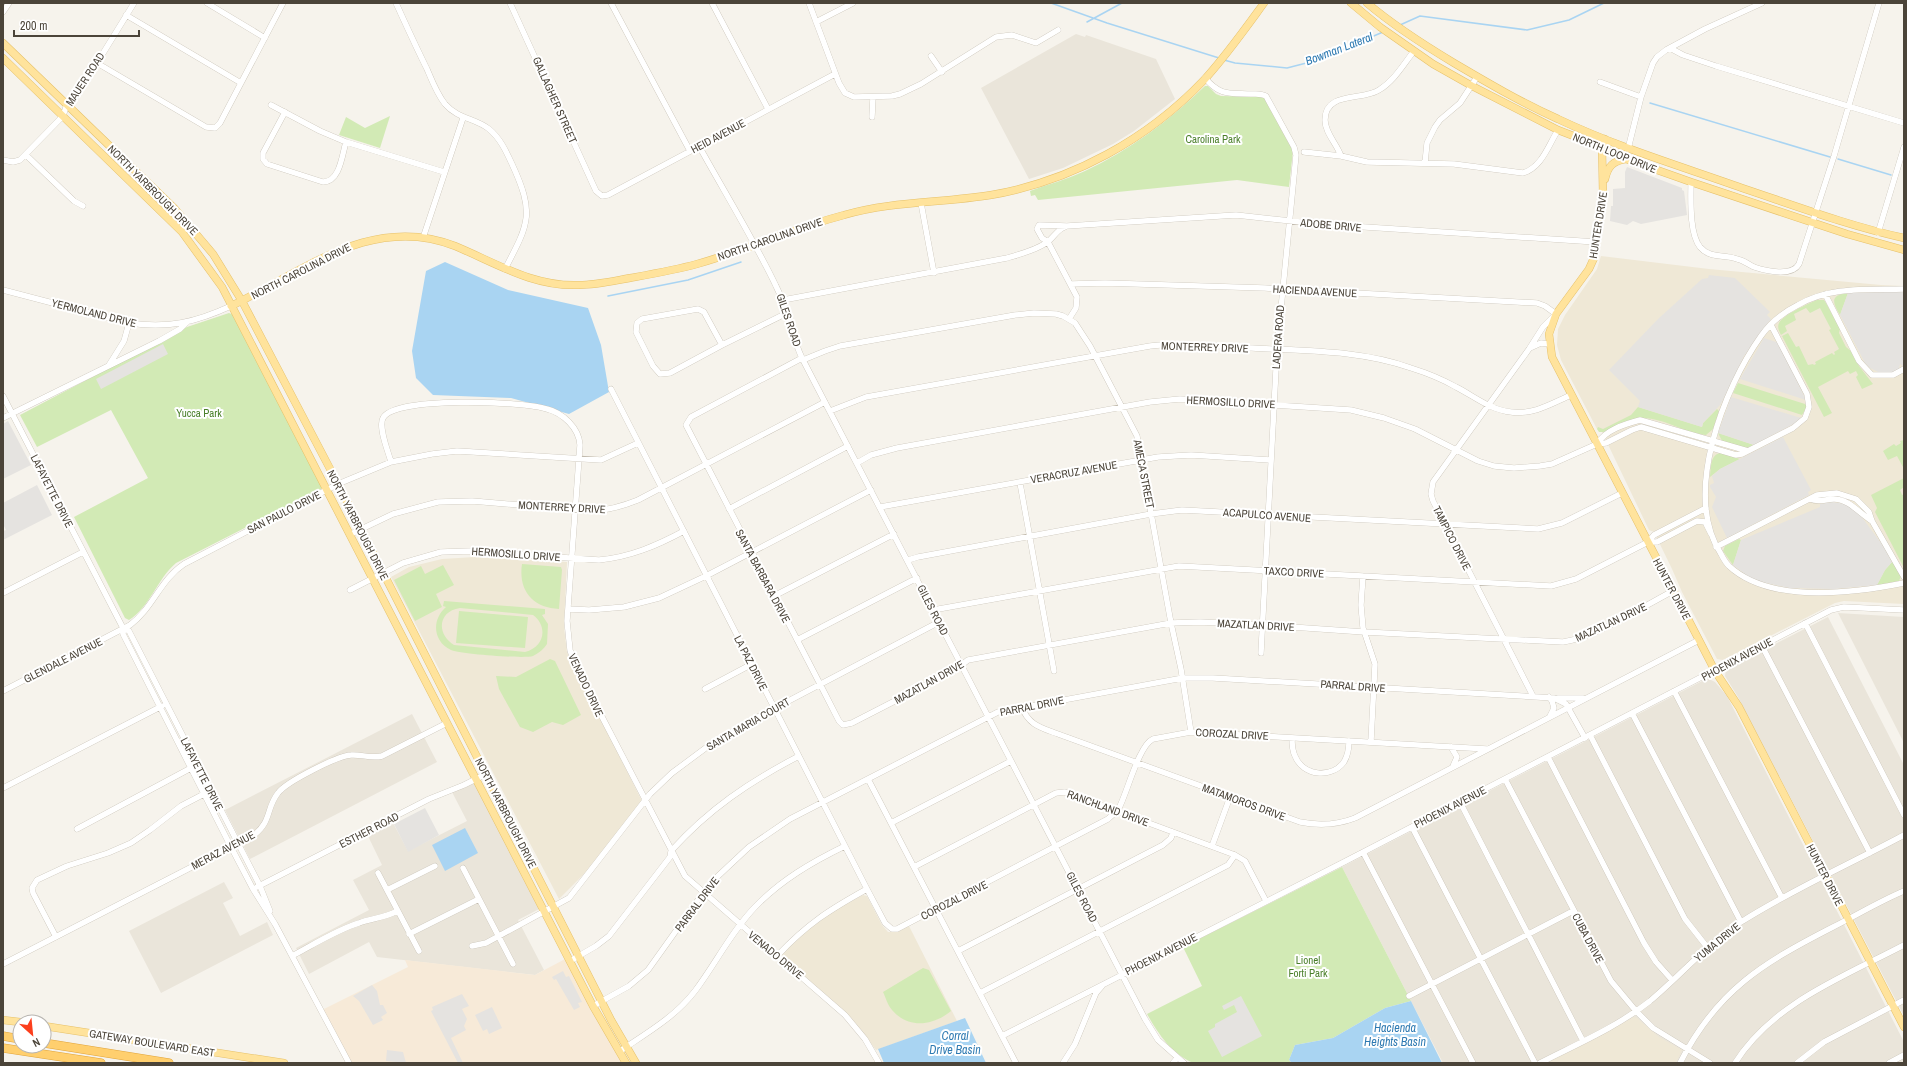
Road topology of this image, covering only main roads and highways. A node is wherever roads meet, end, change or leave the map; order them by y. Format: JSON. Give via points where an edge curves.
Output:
{"nodes":[{"id":1,"x":1264,"y":3,"type":"edge"},
{"id":2,"x":1351,"y":3,"type":"edge"},
{"id":3,"x":1367,"y":3,"type":"edge"},
{"id":4,"x":3,"y":43,"type":"edge"},
{"id":5,"x":3,"y":58,"type":"edge"},
{"id":6,"x":1605,"y":139,"type":"junction"},
{"id":7,"x":1602,"y":147,"type":"junction"},
{"id":8,"x":1626,"y":159,"type":"junction"},
{"id":9,"x":1604,"y":183,"type":"junction"},
{"id":10,"x":1904,"y":238,"type":"edge"},
{"id":11,"x":201,"y":239,"type":"junction"},
{"id":12,"x":193,"y":246,"type":"junction"},
{"id":13,"x":1904,"y":250,"type":"edge"},
{"id":14,"x":242,"y":301,"type":"junction"},
{"id":15,"x":232,"y":306,"type":"junction"},
{"id":16,"x":313,"y":437,"type":"junction"},
{"id":17,"x":303,"y":443,"type":"junction"},
{"id":18,"x":528,"y":856,"type":"junction"},
{"id":19,"x":518,"y":861,"type":"junction"},
{"id":20,"x":52,"y":1027,"type":"edge"},
{"id":21,"x":1904,"y":1027,"type":"edge"},
{"id":22,"x":52,"y":1044,"type":"edge"},
{"id":23,"x":3,"y":1048,"type":"edge"},
{"id":24,"x":102,"y":1063,"type":"edge"},
{"id":25,"x":169,"y":1063,"type":"edge"},
{"id":26,"x":284,"y":1063,"type":"edge"},
{"id":27,"x":626,"y":1063,"type":"edge"},
{"id":28,"x":636,"y":1063,"type":"edge"}],
"edges":[{"from":1,"to":14,"type":"main road","name":"NORTH CAROLINA DRIVE","via":[[1215,67],[1174,109],[1119,148],[1082,167],[1045,181],[969,198],[885,206],[847,214],[681,268],[590,285],[551,284],[524,277],[456,246],[423,238],[376,238],[348,246]]},
{"from":2,"to":7,"type":"main road","name":"NORTH LOOP DRIVE","via":[[1414,51],[1472,86],[1558,130]]},
{"from":3,"to":6,"type":"main road","name":"NORTH LOOP DRIVE","via":[[1404,31],[1477,77],[1558,120]]},
{"from":4,"to":11,"type":"main road","name":"NORTH YARBROUGH DRIVE","via":[[175,209]]},
{"from":5,"to":12,"type":"main road","name":"NORTH YARBROUGH DRIVE","via":[[162,211]]},
{"from":6,"to":7,"type":"main road","name":"HUNTER DRIVE"},
{"from":6,"to":10,"type":"main road","name":"NORTH LOOP DRIVE","via":[[1878,233]]},
{"from":7,"to":8,"type":"main road","name":"NORTH LOOP DRIVE"},
{"from":7,"to":9,"type":"main road","name":"HUNTER DRIVE"},
{"from":8,"to":9,"type":"main road","via":[[1616,160],[1611,164]]},
{"from":8,"to":13,"type":"main road","name":"NORTH LOOP DRIVE","via":[[1847,234]]},
{"from":9,"to":21,"type":"main road","name":"HUNTER DRIVE","via":[[1594,258],[1589,269],[1556,314],[1549,334],[1552,357]]},
{"from":11,"to":12,"type":"main road"},
{"from":11,"to":14,"type":"main road","name":"NORTH YARBROUGH DRIVE"},
{"from":12,"to":15,"type":"main road","name":"NORTH YARBROUGH DRIVE","via":[[216,277]]},
{"from":14,"to":15,"type":"main road","name":"NORTH CAROLINA DRIVE"},
{"from":14,"to":16,"type":"main road","name":"NORTH YARBROUGH DRIVE"},
{"from":15,"to":17,"type":"main road","name":"NORTH YARBROUGH DRIVE"},
{"from":16,"to":17,"type":"main road"},
{"from":16,"to":18,"type":"main road","name":"NORTH YARBROUGH DRIVE"},
{"from":17,"to":19,"type":"main road","name":"NORTH YARBROUGH DRIVE"},
{"from":18,"to":19,"type":"main road"},
{"from":18,"to":28,"type":"main road","name":"NORTH YARBROUGH DRIVE"},
{"from":19,"to":27,"type":"main road","name":"NORTH YARBROUGH DRIVE","via":[[593,1006]]},
{"from":20,"to":26,"type":"main road","name":"GATEWAY BOULEVARD EAST"},
{"from":22,"to":25,"type":"highway"},
{"from":23,"to":24,"type":"highway"}]}
